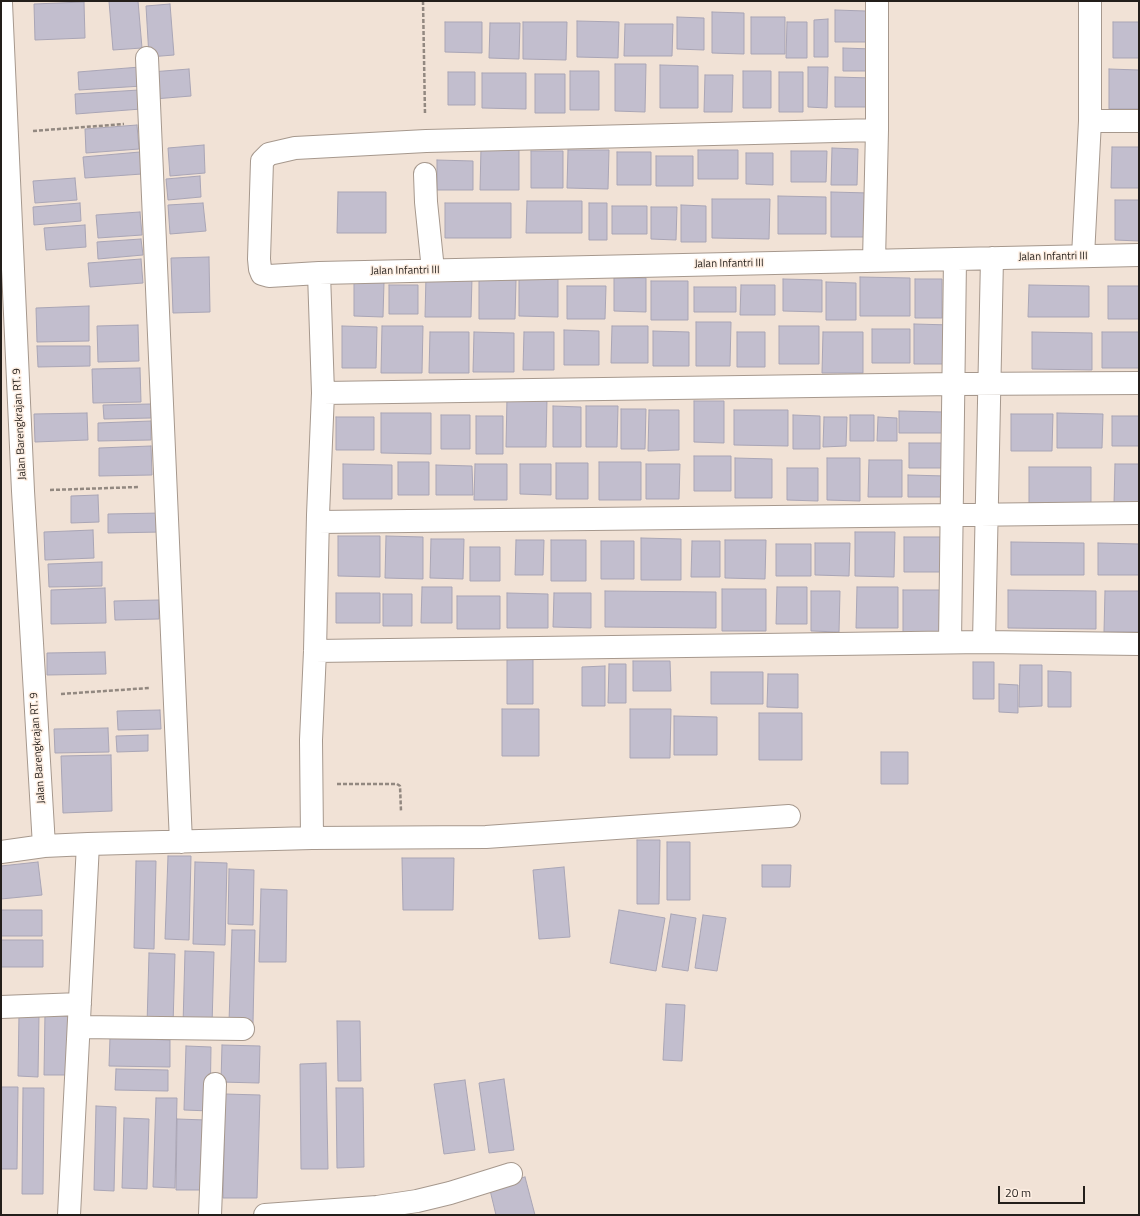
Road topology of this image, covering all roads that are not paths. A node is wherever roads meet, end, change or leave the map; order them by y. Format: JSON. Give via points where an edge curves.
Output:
{"nodes":[{"id":1,"x":876,"y":1,"type":"edge"},
{"id":2,"x":1090,"y":1,"type":"edge"},
{"id":3,"x":1,"y":3,"type":"edge"},
{"id":4,"x":147,"y":58,"type":"dead end"},
{"id":5,"x":1090,"y":121,"type":"junction"},
{"id":6,"x":1139,"y":121,"type":"edge"},
{"id":7,"x":877,"y":130,"type":"junction"},
{"id":8,"x":425,"y":174,"type":"dead end"},
{"id":9,"x":1139,"y":255,"type":"edge"},
{"id":10,"x":1083,"y":256,"type":"junction"},
{"id":11,"x":992,"y":258,"type":"junction"},
{"id":12,"x":955,"y":259,"type":"junction"},
{"id":13,"x":874,"y":261,"type":"junction"},
{"id":14,"x":433,"y":270,"type":"junction"},
{"id":15,"x":319,"y":273,"type":"junction"},
{"id":16,"x":1139,"y":383,"type":"edge"},
{"id":17,"x":954,"y":384,"type":"junction"},
{"id":18,"x":989,"y":384,"type":"junction"},
{"id":19,"x":323,"y":393,"type":"junction"},
{"id":20,"x":1139,"y":513,"type":"edge"},
{"id":21,"x":987,"y":515,"type":"junction"},
{"id":22,"x":951,"y":516,"type":"junction"},
{"id":23,"x":318,"y":522,"type":"junction"},
{"id":24,"x":950,"y":642,"type":"junction"},
{"id":25,"x":984,"y":642,"type":"junction"},
{"id":26,"x":1139,"y":644,"type":"edge"},
{"id":27,"x":315,"y":651,"type":"junction"},
{"id":28,"x":789,"y":816,"type":"dead end"},
{"id":29,"x":312,"y":838,"type":"junction"},
{"id":30,"x":180,"y":842,"type":"junction"},
{"id":31,"x":88,"y":844,"type":"junction"},
{"id":32,"x":44,"y":846,"type":"junction"},
{"id":33,"x":1,"y":852,"type":"edge"},
{"id":34,"x":80,"y":1004,"type":"junction"},
{"id":35,"x":1,"y":1007,"type":"edge"},
{"id":36,"x":79,"y":1027,"type":"junction"},
{"id":37,"x":243,"y":1029,"type":"dead end"},
{"id":38,"x":215,"y":1084,"type":"dead end"},
{"id":39,"x":511,"y":1174,"type":"dead end"},
{"id":40,"x":70,"y":1215,"type":"edge"},
{"id":41,"x":210,"y":1215,"type":"edge"},
{"id":42,"x":265,"y":1215,"type":"edge"}],
"edges":[{"from":1,"to":7,"type":"street"},
{"from":2,"to":5,"type":"street"},
{"from":3,"to":32,"type":"street","name":"Jalan Barengkrajan RT. 9","via":[[23,491]]},
{"from":4,"to":30,"type":"street"},
{"from":5,"to":6,"type":"street"},
{"from":5,"to":10,"type":"street"},
{"from":7,"to":13,"type":"street"},
{"from":7,"to":15,"type":"street","name":"Jalan Infantri III","via":[[426,141],[295,148],[269,154],[262,161],[259,259],[262,274],[269,276]]},
{"from":8,"to":14,"type":"street"},
{"from":9,"to":10,"type":"street","name":"Jalan Infantri III"},
{"from":10,"to":11,"type":"street","name":"Jalan Infantri III"},
{"from":11,"to":12,"type":"street","name":"Jalan Infantri III"},
{"from":11,"to":18,"type":"street"},
{"from":12,"to":13,"type":"street","name":"Jalan Infantri III"},
{"from":12,"to":17,"type":"street"},
{"from":13,"to":14,"type":"street","name":"Jalan Infantri III"},
{"from":14,"to":15,"type":"street","name":"Jalan Infantri III"},
{"from":15,"to":19,"type":"street"},
{"from":16,"to":18,"type":"street"},
{"from":17,"to":18,"type":"street"},
{"from":17,"to":19,"type":"street"},
{"from":17,"to":22,"type":"street"},
{"from":18,"to":21,"type":"street"},
{"from":19,"to":23,"type":"street"},
{"from":20,"to":21,"type":"street"},
{"from":21,"to":22,"type":"street"},
{"from":21,"to":25,"type":"street"},
{"from":22,"to":23,"type":"street"},
{"from":22,"to":24,"type":"street"},
{"from":23,"to":27,"type":"street"},
{"from":24,"to":25,"type":"street"},
{"from":24,"to":27,"type":"street"},
{"from":25,"to":26,"type":"street"},
{"from":27,"to":29,"type":"street","via":[[311,740]]},
{"from":28,"to":29,"type":"street","via":[[486,837]]},
{"from":29,"to":30,"type":"street"},
{"from":30,"to":31,"type":"street"},
{"from":31,"to":32,"type":"street"},
{"from":31,"to":34,"type":"street"},
{"from":32,"to":33,"type":"street"},
{"from":34,"to":35,"type":"street"},
{"from":34,"to":36,"type":"street"},
{"from":36,"to":37,"type":"street"},
{"from":36,"to":40,"type":"street"},
{"from":38,"to":41,"type":"street"},
{"from":39,"to":42,"type":"street","via":[[417,1201],[377,1207]]}]}
